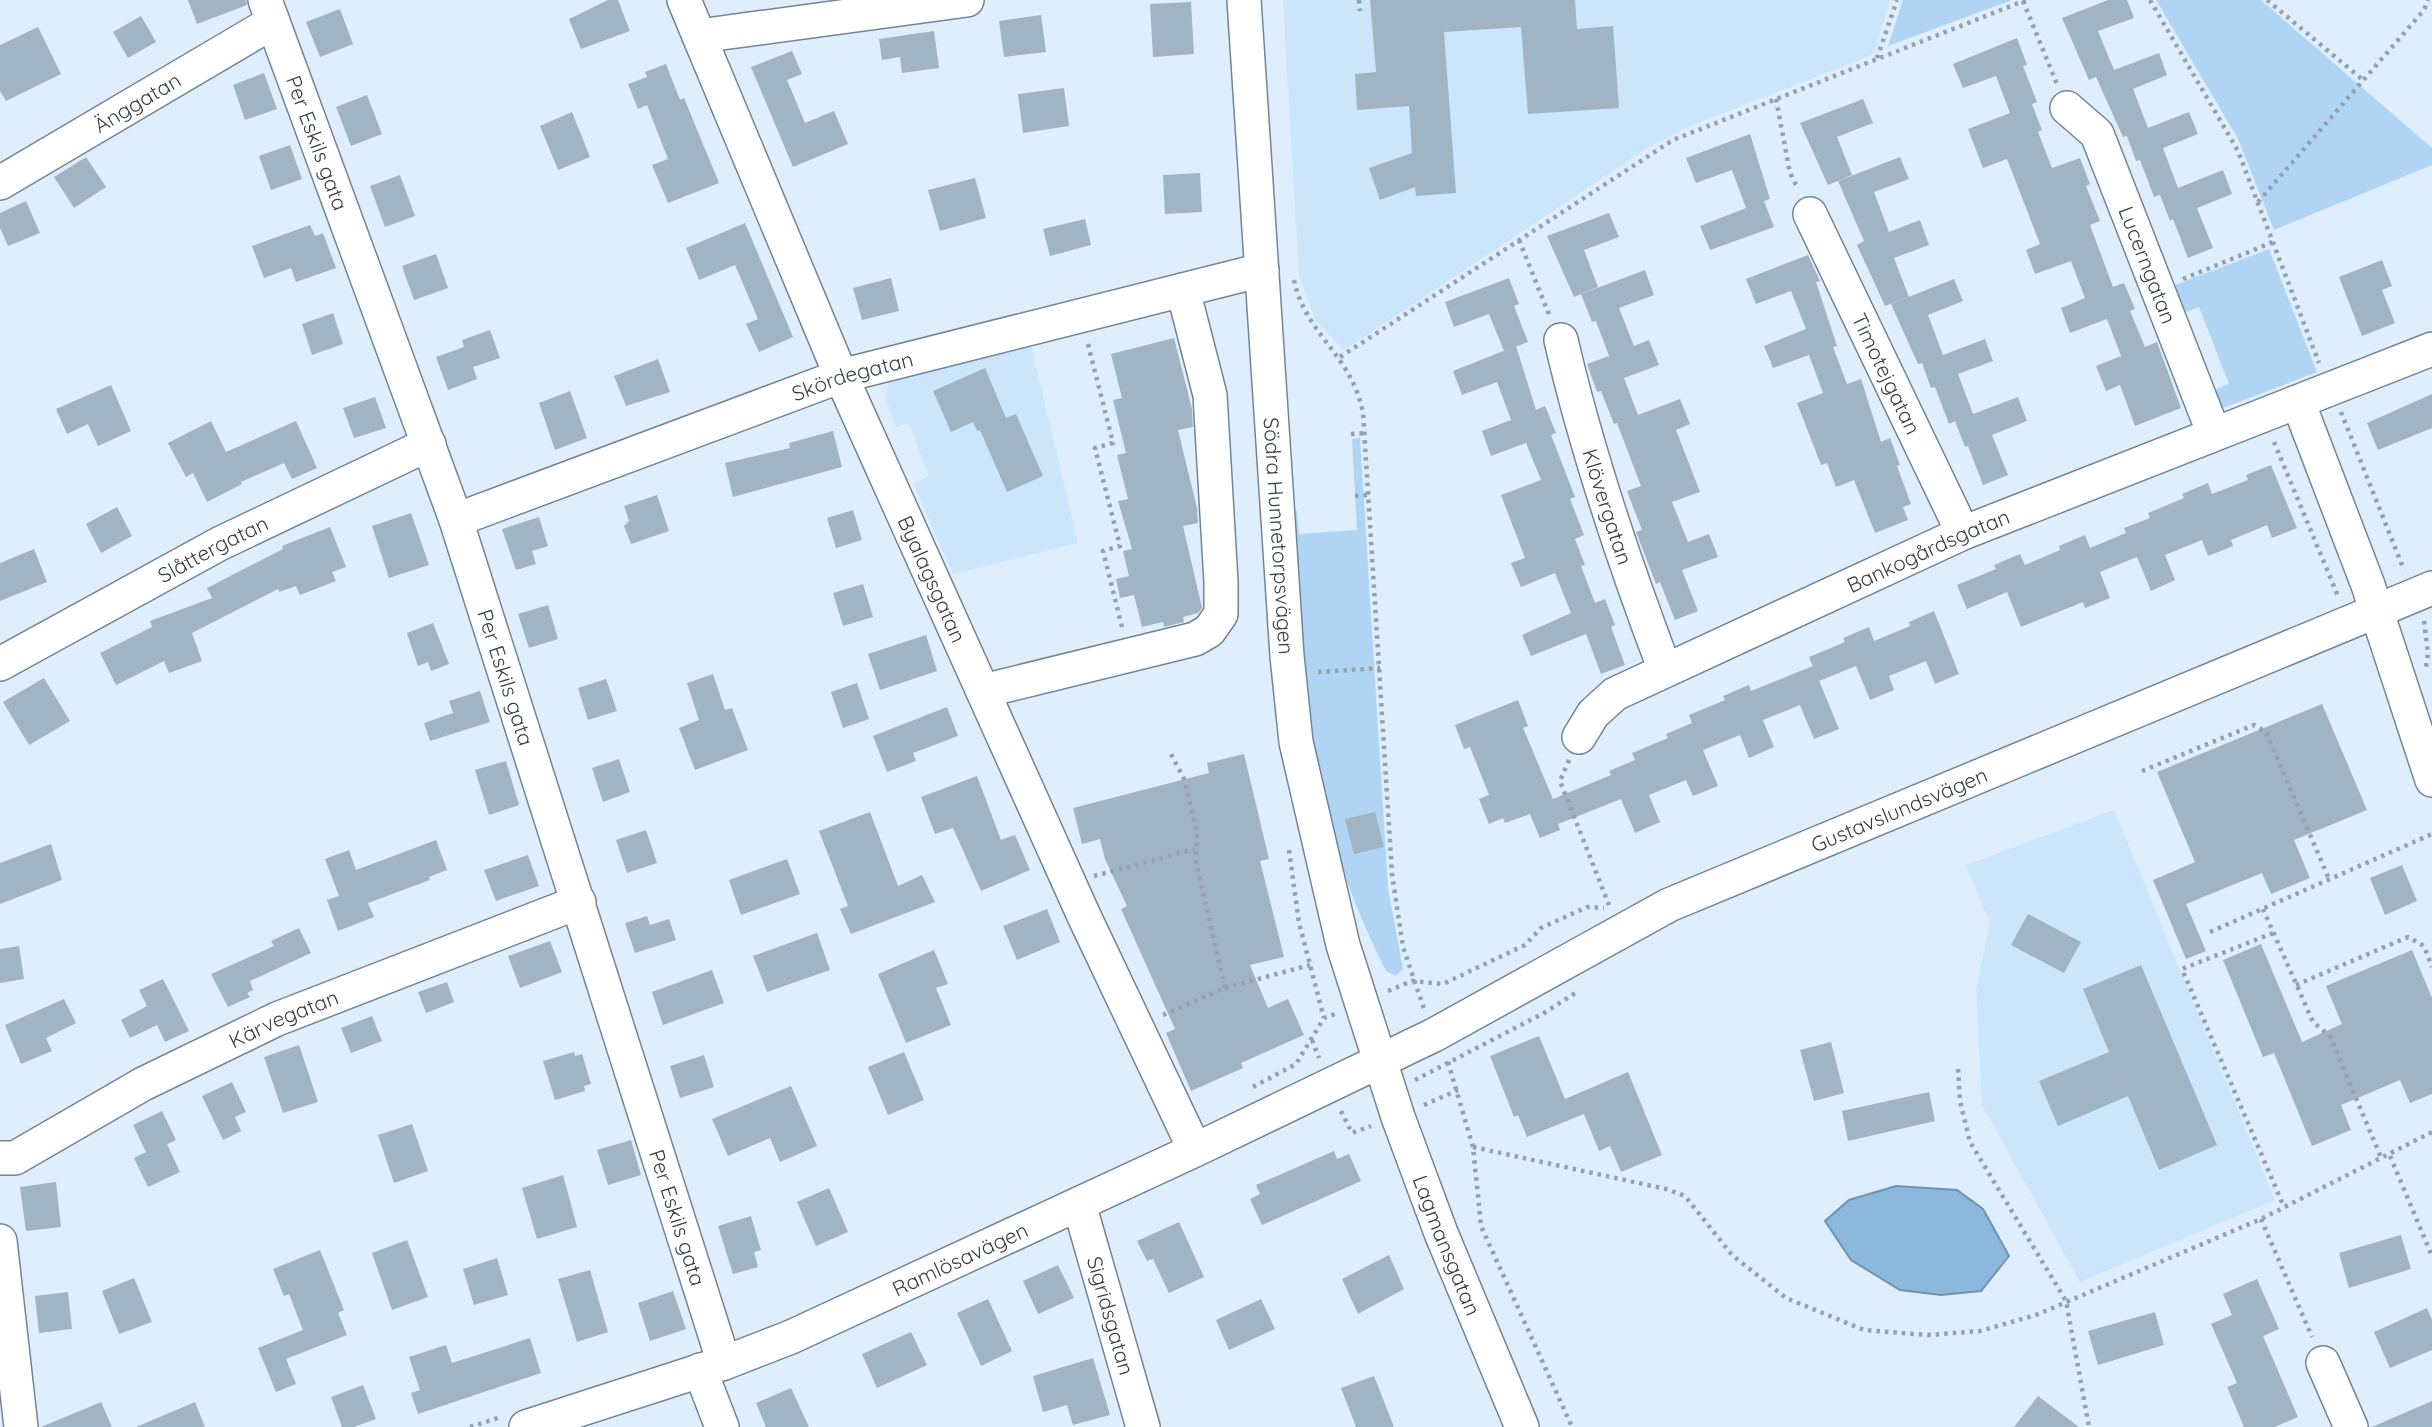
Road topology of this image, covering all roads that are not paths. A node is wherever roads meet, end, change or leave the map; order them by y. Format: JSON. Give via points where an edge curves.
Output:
{"nodes":[{"id":1,"x":684,"y":0,"type":"edge"},
{"id":2,"x":967,"y":0,"type":"edge"},
{"id":3,"x":1244,"y":0,"type":"edge"},
{"id":4,"x":269,"y":11,"type":"edge"},
{"id":5,"x":699,"y":36,"type":"junction"},
{"id":6,"x":2067,"y":108,"type":"road end"},
{"id":7,"x":0,"y":183,"type":"edge"},
{"id":8,"x":1810,"y":215,"type":"road end"},
{"id":9,"x":1277,"y":271,"type":"junction"},
{"id":10,"x":1183,"y":290,"type":"junction"},
{"id":11,"x":1561,"y":340,"type":"road end"},
{"id":12,"x":2432,"y":349,"type":"edge"},
{"id":13,"x":841,"y":376,"type":"junction"},
{"id":14,"x":2298,"y":402,"type":"junction"},
{"id":15,"x":2214,"y":434,"type":"junction"},
{"id":16,"x":429,"y":444,"type":"junction"},
{"id":17,"x":456,"y":520,"type":"junction"},
{"id":18,"x":1963,"y":533,"type":"junction"},
{"id":19,"x":2423,"y":591,"type":"edge"},
{"id":20,"x":2375,"y":612,"type":"junction"},
{"id":21,"x":0,"y":664,"type":"edge"},
{"id":22,"x":1665,"y":670,"type":"junction"},
{"id":23,"x":984,"y":691,"type":"junction"},
{"id":24,"x":1579,"y":737,"type":"road end"},
{"id":25,"x":2432,"y":780,"type":"edge"},
{"id":26,"x":579,"y":902,"type":"junction"},
{"id":27,"x":1381,"y":1060,"type":"junction"},
{"id":28,"x":1195,"y":1150,"type":"junction"},
{"id":29,"x":0,"y":1158,"type":"edge"},
{"id":30,"x":1079,"y":1204,"type":"junction"},
{"id":31,"x":0,"y":1241,"type":"edge"},
{"id":32,"x":2323,"y":1363,"type":"road end"},
{"id":33,"x":712,"y":1367,"type":"junction"},
{"id":34,"x":21,"y":1427,"type":"edge"},
{"id":35,"x":526,"y":1427,"type":"edge"},
{"id":36,"x":722,"y":1427,"type":"edge"},
{"id":37,"x":1143,"y":1427,"type":"edge"},
{"id":38,"x":1522,"y":1427,"type":"edge"},
{"id":39,"x":2351,"y":1427,"type":"edge"}],
"edges":[{"from":1,"to":5,"type":"street","name":"Byalagsgatan"},
{"from":2,"to":5,"type":"street"},
{"from":3,"to":9,"type":"street","name":"Södra Hunnetorpsvägen"},
{"from":4,"to":7,"type":"street","name":"Änggatan"},
{"from":4,"to":16,"type":"street","name":"Per Eskils gata"},
{"from":5,"to":13,"type":"street","name":"Byalagsgatan"},
{"from":6,"to":15,"type":"street","name":"Lucerngatan","via":[[2097,134]]},
{"from":8,"to":18,"type":"street","name":"Timotejgatan"},
{"from":9,"to":10,"type":"street","name":"Skördegatan"},
{"from":9,"to":27,"type":"street","name":"Södra Hunnetorpsvägen","via":[[1287,656],[1296,742],[1342,945]]},
{"from":10,"to":13,"type":"street","name":"Skördegatan"},
{"from":10,"to":23,"type":"street","via":[[1210,395],[1221,614],[1209,631],[1195,639]]},
{"from":11,"to":22,"type":"street","name":"Klövergatan","via":[[1617,542]]},
{"from":12,"to":14,"type":"street","name":"Bankogårdsgatan"},
{"from":13,"to":17,"type":"street","name":"Skördegatan"},
{"from":13,"to":23,"type":"street","name":"Byalagsgatan"},
{"from":14,"to":15,"type":"street","name":"Bankogårdsgatan"},
{"from":14,"to":20,"type":"street"},
{"from":15,"to":18,"type":"street","name":"Bankogårdsgatan"},
{"from":16,"to":17,"type":"street","name":"Per Eskils gata"},
{"from":16,"to":21,"type":"street","name":"Slåttergatan","via":[[219,544]]},
{"from":17,"to":26,"type":"street","name":"Per Eskils gata"},
{"from":18,"to":22,"type":"street","name":"Bankogårdsgatan"},
{"from":19,"to":20,"type":"street","name":"Gustavslundsvägen"},
{"from":20,"to":25,"type":"street"},
{"from":20,"to":27,"type":"street","name":"Gustavslundsvägen","via":[[1668,905]]},
{"from":22,"to":24,"type":"street","name":"Bankogårdsgatan","via":[[1615,694],[1593,714]]},
{"from":23,"to":28,"type":"street","name":"Byalagsgatan"},
{"from":26,"to":29,"type":"street","name":"Kärvegatan","via":[[277,1019],[143,1083],[15,1158]]},
{"from":26,"to":33,"type":"street","name":"Per Eskils gata"},
{"from":27,"to":28,"type":"street","name":"Ramlösavägen"},
{"from":27,"to":38,"type":"street","name":"Lagmansgatan","via":[[1441,1233]]},
{"from":28,"to":30,"type":"street","name":"Ramlösavägen"},
{"from":30,"to":33,"type":"street","name":"Ramlösavägen","via":[[791,1337]]},
{"from":30,"to":37,"type":"street","name":"Sigridsgatan"},
{"from":31,"to":34,"type":"street"},
{"from":32,"to":39,"type":"street"},
{"from":33,"to":35,"type":"street","name":"Ramlösavägen"},
{"from":33,"to":36,"type":"street","name":"Per Eskils gata"}]}
